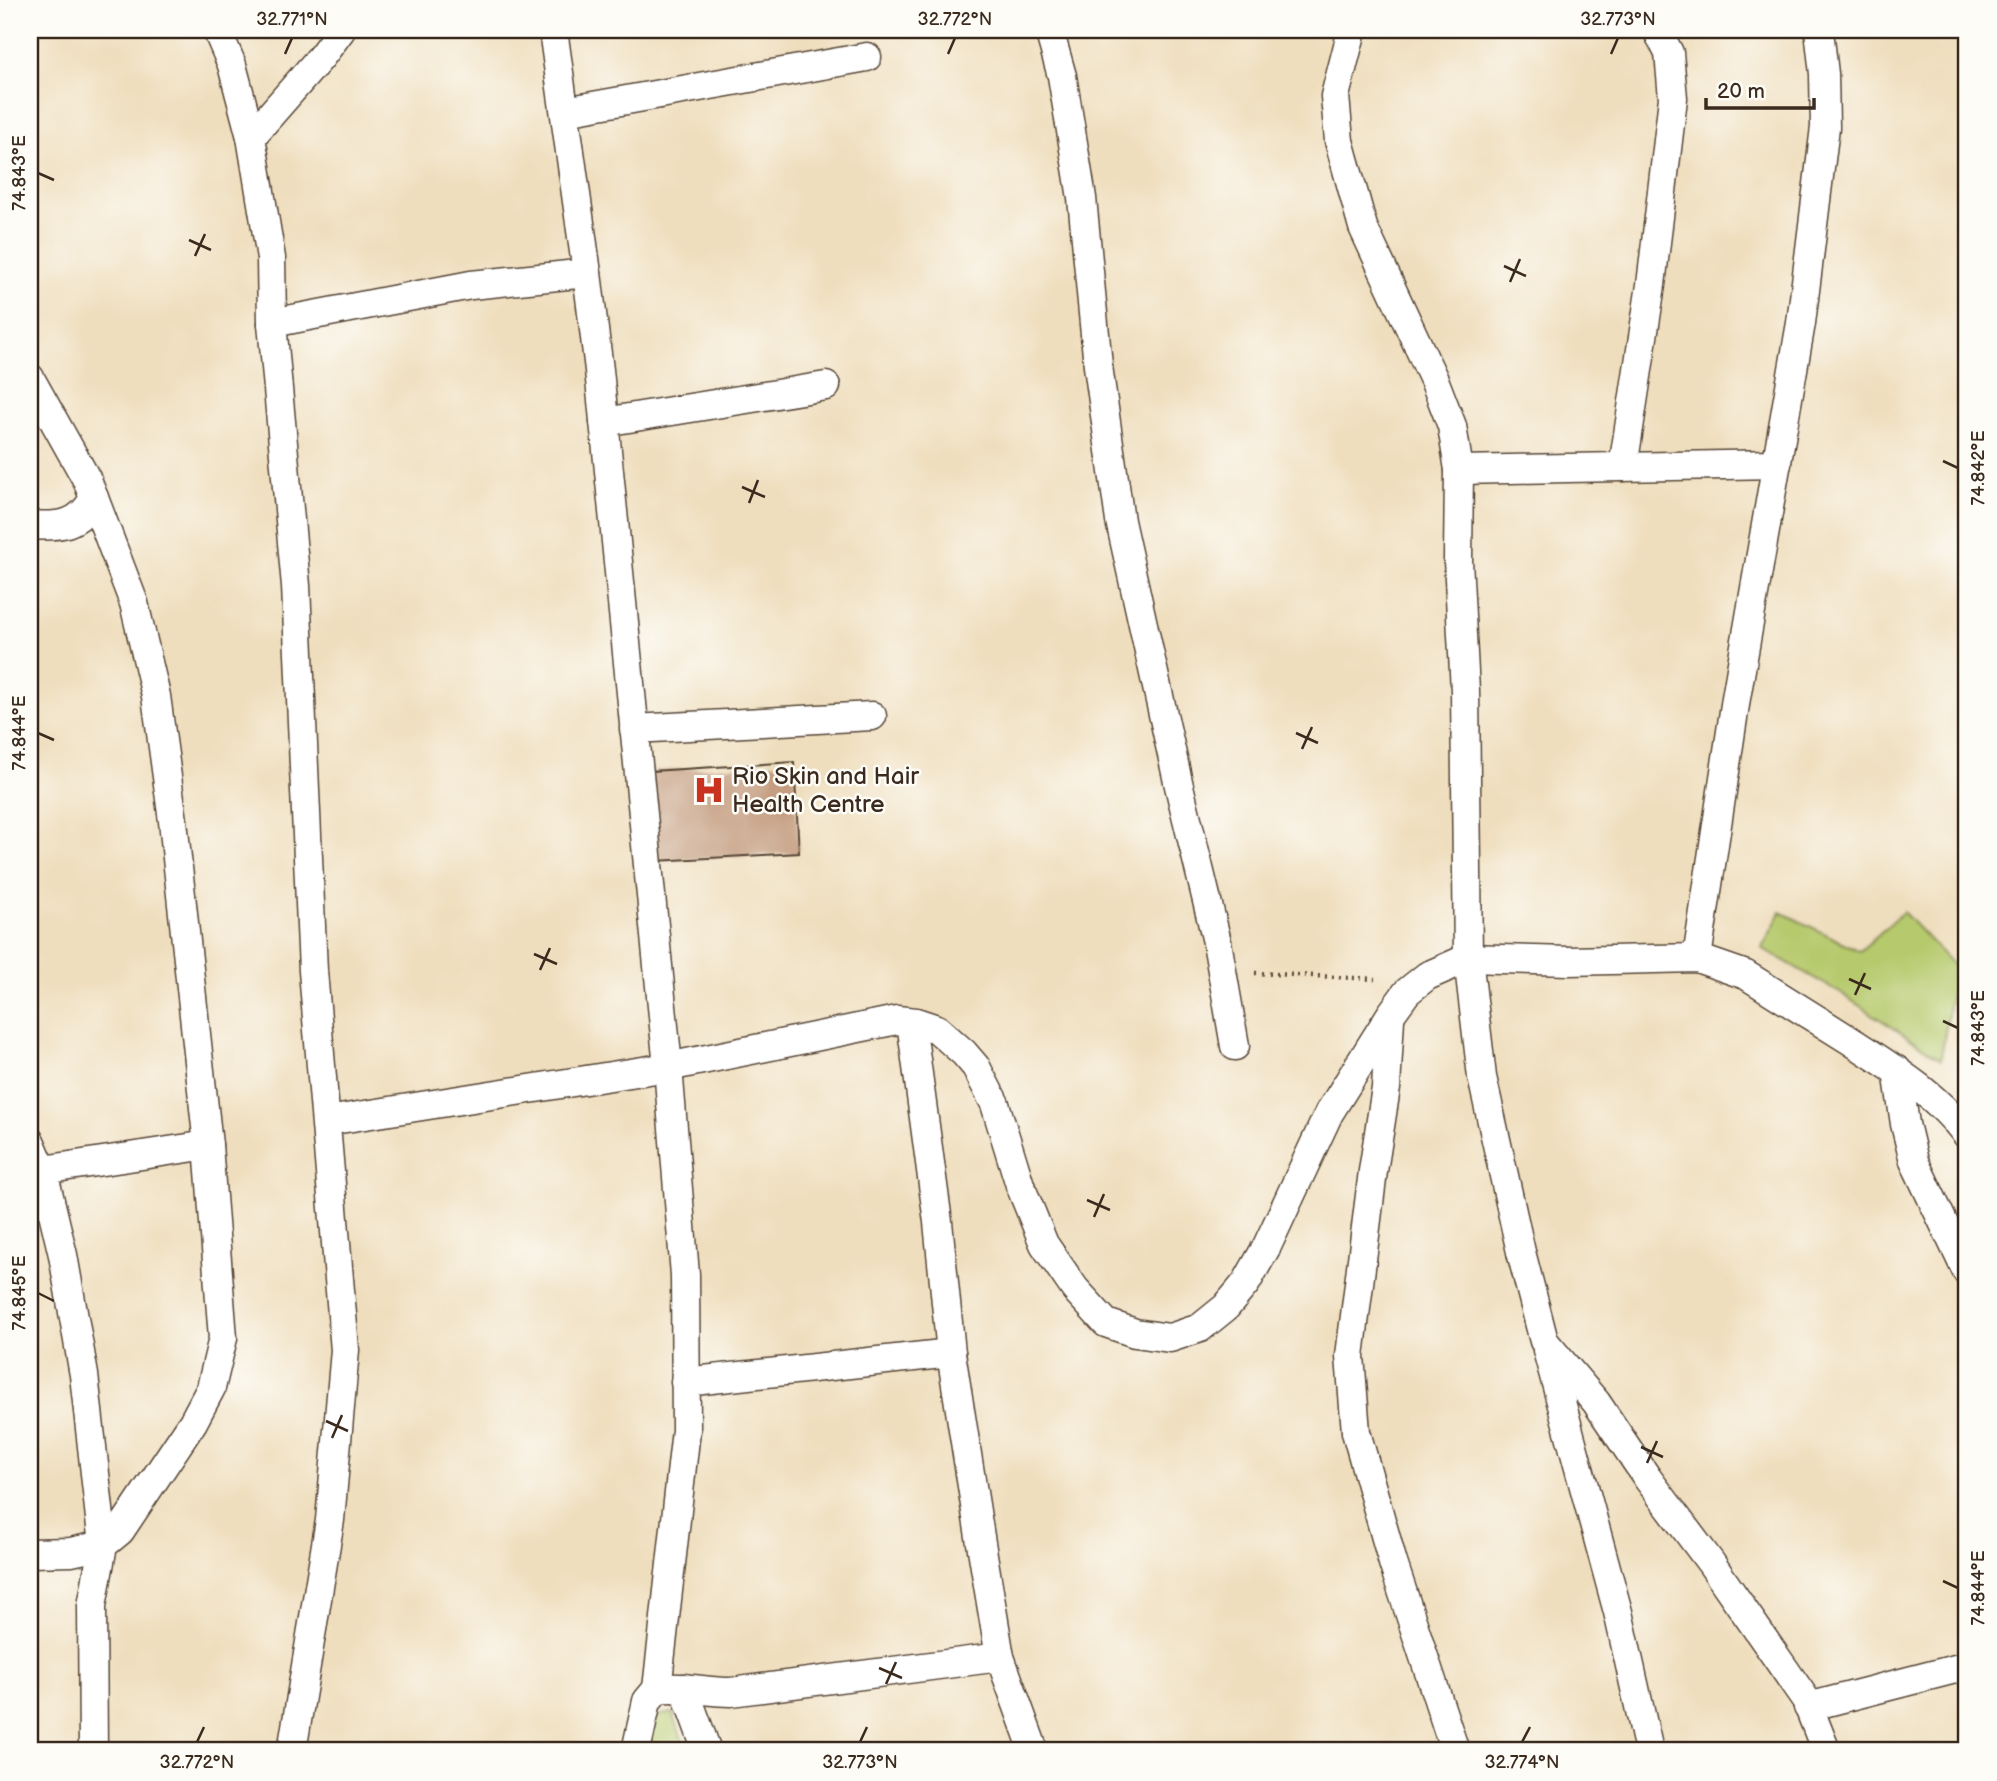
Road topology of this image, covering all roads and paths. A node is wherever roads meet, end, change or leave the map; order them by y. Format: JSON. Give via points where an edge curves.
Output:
{"nodes":[{"id":1,"x":217,"y":30,"type":"edge"},
{"id":2,"x":341,"y":30,"type":"edge"},
{"id":3,"x":553,"y":30,"type":"edge"},
{"id":4,"x":1049,"y":30,"type":"edge"},
{"id":5,"x":1352,"y":30,"type":"edge"},
{"id":6,"x":1657,"y":30,"type":"edge"},
{"id":7,"x":1819,"y":30,"type":"edge"},
{"id":8,"x":867,"y":57,"type":"dead end"},
{"id":9,"x":565,"y":111,"type":"junction"},
{"id":10,"x":251,"y":137,"type":"junction"},
{"id":11,"x":587,"y":274,"type":"junction"},
{"id":12,"x":272,"y":323,"type":"junction"},
{"id":13,"x":30,"y":378,"type":"edge"},
{"id":14,"x":825,"y":387,"type":"dead end"},
{"id":15,"x":604,"y":422,"type":"junction"},
{"id":16,"x":1777,"y":464,"type":"junction"},
{"id":17,"x":1623,"y":467,"type":"junction"},
{"id":18,"x":1459,"y":470,"type":"junction"},
{"id":19,"x":94,"y":498,"type":"junction"},
{"id":20,"x":30,"y":525,"type":"edge"},
{"id":21,"x":872,"y":716,"type":"dead end"},
{"id":22,"x":634,"y":729,"type":"junction"},
{"id":23,"x":1468,"y":958,"type":"junction"},
{"id":24,"x":1697,"y":958,"type":"junction"},
{"id":25,"x":1222,"y":972,"type":"junction"},
{"id":26,"x":1407,"y":992,"type":"junction"},
{"id":27,"x":1391,"y":1014,"type":"junction"},
{"id":28,"x":911,"y":1022,"type":"junction"},
{"id":29,"x":1236,"y":1046,"type":"dead end"},
{"id":30,"x":668,"y":1067,"type":"junction"},
{"id":31,"x":1897,"y":1070,"type":"junction"},
{"id":32,"x":327,"y":1121,"type":"junction"},
{"id":33,"x":1967,"y":1135,"type":"edge"},
{"id":34,"x":30,"y":1141,"type":"edge"},
{"id":35,"x":208,"y":1145,"type":"junction"},
{"id":36,"x":36,"y":1172,"type":"edge"},
{"id":37,"x":1967,"y":1272,"type":"edge"},
{"id":38,"x":1544,"y":1341,"type":"junction"},
{"id":39,"x":951,"y":1353,"type":"junction"},
{"id":40,"x":685,"y":1381,"type":"junction"},
{"id":41,"x":103,"y":1545,"type":"junction"},
{"id":42,"x":30,"y":1553,"type":"edge"},
{"id":43,"x":1000,"y":1657,"type":"junction"},
{"id":44,"x":1967,"y":1666,"type":"edge"},
{"id":45,"x":670,"y":1689,"type":"junction"},
{"id":46,"x":1808,"y":1707,"type":"junction"},
{"id":47,"x":93,"y":1751,"type":"edge"},
{"id":48,"x":292,"y":1751,"type":"edge"},
{"id":49,"x":635,"y":1751,"type":"edge"},
{"id":50,"x":707,"y":1751,"type":"edge"},
{"id":51,"x":1034,"y":1751,"type":"edge"},
{"id":52,"x":1455,"y":1751,"type":"edge"},
{"id":53,"x":1649,"y":1751,"type":"edge"},
{"id":54,"x":1826,"y":1751,"type":"edge"}],
"edges":[{"from":1,"to":10,"type":"street","via":[[232,65]]},
{"from":2,"to":10,"type":"street"},
{"from":3,"to":9,"type":"street"},
{"from":4,"to":25,"type":"street","via":[[1062,76],[1082,198],[1098,366],[1121,521]]},
{"from":5,"to":18,"type":"street","via":[[1335,96],[1339,141],[1363,227],[1452,426]]},
{"from":6,"to":17,"type":"street","via":[[1669,53],[1673,98]]},
{"from":7,"to":16,"type":"street","via":[[1825,127],[1801,323]]},
{"from":8,"to":9,"type":"street"},
{"from":9,"to":11,"type":"street"},
{"from":10,"to":12,"type":"street","via":[[271,258]]},
{"from":11,"to":12,"type":"street","via":[[471,285]]},
{"from":11,"to":15,"type":"street"},
{"from":12,"to":32,"type":"street","via":[[296,586],[313,971]]},
{"from":13,"to":19,"type":"street"},
{"from":14,"to":15,"type":"street"},
{"from":15,"to":22,"type":"street"},
{"from":16,"to":17,"type":"street"},
{"from":16,"to":24,"type":"street"},
{"from":17,"to":18,"type":"street"},
{"from":18,"to":23,"type":"street"},
{"from":19,"to":20,"type":"street","via":[[87,511],[61,526]]},
{"from":19,"to":35,"type":"street","via":[[134,603],[156,696]]},
{"from":21,"to":22,"type":"street"},
{"from":22,"to":30,"type":"street"},
{"from":23,"to":24,"type":"street"},
{"from":23,"to":26,"type":"street","via":[[1427,976]]},
{"from":23,"to":38,"type":"street","via":[[1482,1077]]},
{"from":24,"to":31,"type":"street","via":[[1746,975]]},
{"from":25,"to":26,"type":"path","via":[[1389,979]]},
{"from":25,"to":29,"type":"street"},
{"from":26,"to":27,"type":"street"},
{"from":27,"to":28,"type":"street","via":[[1329,1113],[1246,1283],[1200,1328],[1170,1338],[1106,1323],[1074,1289],[1044,1244],[982,1077],[943,1033]]},
{"from":27,"to":52,"type":"street","via":[[1386,1088],[1350,1356],[1353,1410],[1393,1563]]},
{"from":28,"to":30,"type":"street","via":[[897,1020]]},
{"from":28,"to":39,"type":"street"},
{"from":30,"to":32,"type":"street"},
{"from":30,"to":40,"type":"street","via":[[685,1275]]},
{"from":31,"to":33,"type":"street","via":[[1929,1093]]},
{"from":31,"to":37,"type":"street","via":[[1914,1161]]},
{"from":32,"to":48,"type":"street","via":[[345,1350],[330,1520]]},
{"from":34,"to":36,"type":"street"},
{"from":35,"to":36,"type":"street"},
{"from":35,"to":41,"type":"street","via":[[223,1338],[219,1362],[192,1423],[130,1518]]},
{"from":36,"to":41,"type":"street","via":[[63,1255],[84,1375]]},
{"from":38,"to":46,"type":"street","via":[[1596,1402]]},
{"from":38,"to":53,"type":"street","via":[[1618,1612]]},
{"from":39,"to":40,"type":"street"},
{"from":39,"to":43,"type":"street"},
{"from":40,"to":45,"type":"street"},
{"from":41,"to":42,"type":"street"},
{"from":41,"to":47,"type":"street","via":[[92,1606]]},
{"from":43,"to":45,"type":"street","via":[[731,1692]]},
{"from":43,"to":51,"type":"street"},
{"from":44,"to":46,"type":"street"},
{"from":45,"to":49,"type":"street","via":[[647,1701]]},
{"from":45,"to":50,"type":"street"},
{"from":46,"to":54,"type":"street"}]}
